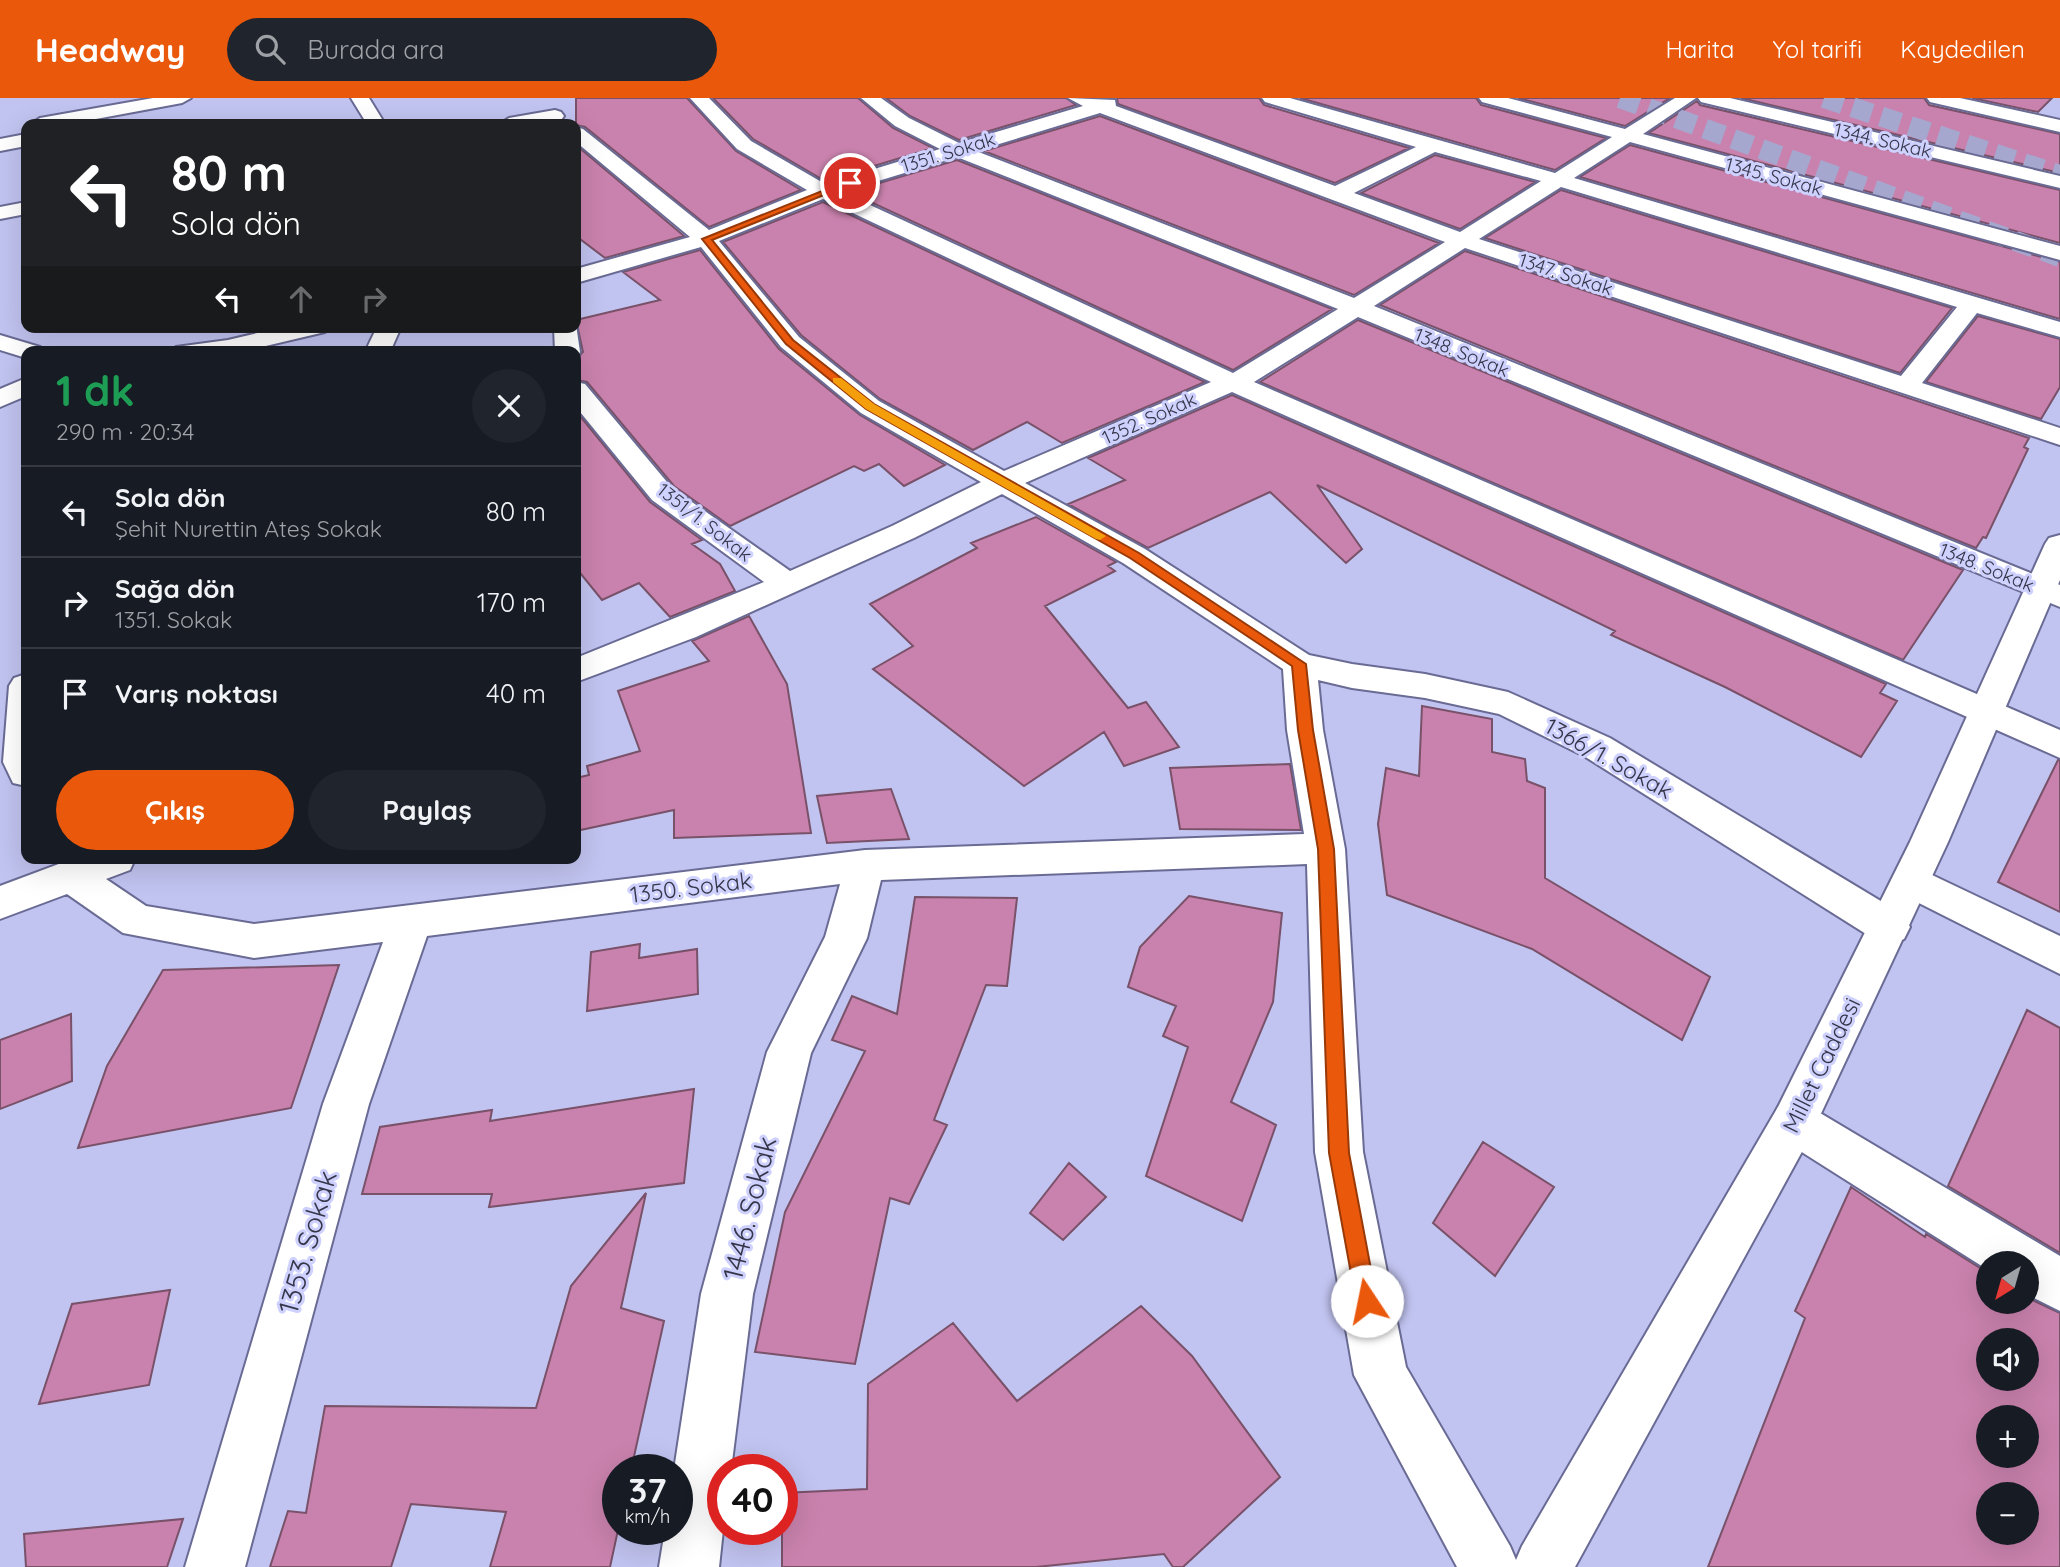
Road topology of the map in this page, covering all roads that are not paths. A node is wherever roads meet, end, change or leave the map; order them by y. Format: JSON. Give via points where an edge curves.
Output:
{"nodes":[{"id":1,"x":182,"y":98,"type":"edge"},
{"id":2,"x":205,"y":98,"type":"edge"},
{"id":3,"x":360,"y":98,"type":"edge"},
{"id":4,"x":536,"y":98,"type":"edge"},
{"id":5,"x":699,"y":98,"type":"edge"},
{"id":6,"x":870,"y":98,"type":"edge"},
{"id":7,"x":1077,"y":98,"type":"edge"},
{"id":8,"x":1124,"y":98,"type":"edge"},
{"id":9,"x":1271,"y":98,"type":"edge"},
{"id":10,"x":1488,"y":98,"type":"edge"},
{"id":11,"x":1687,"y":98,"type":"edge"},
{"id":12,"x":1707,"y":98,"type":"edge"},
{"id":13,"x":1936,"y":98,"type":"edge"},
{"id":14,"x":1099,"y":108,"type":"junction"},
{"id":15,"x":67,"y":119,"type":"edge"},
{"id":16,"x":122,"y":119,"type":"edge"},
{"id":17,"x":373,"y":119,"type":"edge"},
{"id":18,"x":559,"y":119,"type":"edge"},
{"id":19,"x":2060,"y":126,"type":"edge"},
{"id":20,"x":21,"y":127,"type":"edge"},
{"id":21,"x":0,"y":130,"type":"edge"},
{"id":22,"x":1625,"y":135,"type":"junction"},
{"id":23,"x":581,"y":137,"type":"edge"},
{"id":24,"x":21,"y":141,"type":"edge"},
{"id":25,"x":0,"y":145,"type":"edge"},
{"id":26,"x":1433,"y":146,"type":"junction"},
{"id":27,"x":955,"y":149,"type":"junction"},
{"id":28,"x":1556,"y":179,"type":"junction"},
{"id":29,"x":2060,"y":182,"type":"edge"},
{"id":30,"x":823,"y":191,"type":"junction"},
{"id":31,"x":1336,"y":194,"type":"junction"},
{"id":32,"x":21,"y":209,"type":"edge"},
{"id":33,"x":0,"y":214,"type":"edge"},
{"id":34,"x":706,"y":239,"type":"junction"},
{"id":35,"x":1461,"y":240,"type":"junction"},
{"id":36,"x":2060,"y":254,"type":"edge"},
{"id":37,"x":581,"y":275,"type":"edge"},
{"id":38,"x":1972,"y":304,"type":"junction"},
{"id":39,"x":1355,"y":307,"type":"junction"},
{"id":40,"x":2060,"y":330,"type":"edge"},
{"id":41,"x":279,"y":333,"type":"edge"},
{"id":42,"x":0,"y":342,"type":"edge"},
{"id":43,"x":223,"y":342,"type":"edge"},
{"id":44,"x":21,"y":349,"type":"edge"},
{"id":45,"x":21,"y":376,"type":"edge"},
{"id":46,"x":0,"y":381,"type":"edge"},
{"id":47,"x":1233,"y":382,"type":"junction"},
{"id":48,"x":1906,"y":387,"type":"junction"},
{"id":49,"x":21,"y":388,"type":"edge"},
{"id":50,"x":581,"y":396,"type":"edge"},
{"id":51,"x":0,"y":399,"type":"edge"},
{"id":52,"x":2060,"y":438,"type":"edge"},
{"id":53,"x":1003,"y":482,"type":"junction"},
{"id":54,"x":2060,"y":544,"type":"edge"},
{"id":55,"x":787,"y":584,"type":"junction"},
{"id":56,"x":2050,"y":593,"type":"edge"},
{"id":57,"x":1299,"y":664,"type":"junction"},
{"id":58,"x":581,"y":669,"type":"edge"},
{"id":59,"x":1987,"y":711,"type":"junction"},
{"id":60,"x":2060,"y":746,"type":"edge"},
{"id":61,"x":1326,"y":849,"type":"junction"},
{"id":62,"x":89,"y":864,"type":"edge"},
{"id":63,"x":865,"y":865,"type":"junction"},
{"id":64,"x":68,"y":868,"type":"edge"},
{"id":65,"x":1911,"y":881,"type":"junction"},
{"id":66,"x":0,"y":903,"type":"edge"},
{"id":67,"x":411,"y":922,"type":"junction"},
{"id":68,"x":1889,"y":927,"type":"junction"},
{"id":69,"x":2060,"y":956,"type":"edge"},
{"id":70,"x":1794,"y":1122,"type":"junction"},
{"id":71,"x":2004,"y":1251,"type":"edge"},
{"id":72,"x":2039,"y":1272,"type":"edge"},
{"id":73,"x":2060,"y":1285,"type":"edge"},
{"id":74,"x":215,"y":1567,"type":"edge"},
{"id":75,"x":689,"y":1567,"type":"edge"},
{"id":76,"x":1489,"y":1567,"type":"edge"},
{"id":77,"x":1543,"y":1567,"type":"edge"}],
"edges":[{"from":1,"to":15,"type":"street"},
{"from":2,"to":16,"type":"street"},
{"from":3,"to":17,"type":"street"},
{"from":4,"to":18,"type":"street"},
{"from":5,"to":30,"type":"street","via":[[744,145]]},
{"from":6,"to":27,"type":"street","name":"1348. Sokak","via":[[902,122]]},
{"from":7,"to":14,"type":"street","name":"1347. Sokak"},
{"from":8,"to":14,"type":"street","name":"1351. Sokak"},
{"from":9,"to":26,"type":"street"},
{"from":10,"to":22,"type":"street","name":"1345. Sokak"},
{"from":11,"to":22,"type":"street","name":"1352. Sokak"},
{"from":12,"to":29,"type":"street","name":"1344. Sokak"},
{"from":13,"to":19,"type":"street"},
{"from":14,"to":27,"type":"street","name":"1351. Sokak"},
{"from":14,"to":31,"type":"street","name":"1347. Sokak"},
{"from":20,"to":21,"type":"street"},
{"from":22,"to":28,"type":"street","name":"1352. Sokak"},
{"from":22,"to":36,"type":"street","name":"1345. Sokak"},
{"from":23,"to":34,"type":"street"},
{"from":24,"to":25,"type":"street"},
{"from":26,"to":28,"type":"street"},
{"from":26,"to":31,"type":"street"},
{"from":27,"to":30,"type":"street","name":"1351. Sokak"},
{"from":27,"to":39,"type":"street","name":"1348. Sokak"},
{"from":28,"to":35,"type":"street","name":"1352. Sokak"},
{"from":28,"to":38,"type":"street"},
{"from":30,"to":34,"type":"street","name":"1351. Sokak"},
{"from":30,"to":47,"type":"street"},
{"from":31,"to":35,"type":"street","name":"1347. Sokak"},
{"from":32,"to":33,"type":"street"},
{"from":34,"to":37,"type":"street","name":"1351. Sokak"},
{"from":34,"to":53,"type":"street","via":[[790,342],[870,407]]},
{"from":35,"to":39,"type":"street","name":"1352. Sokak"},
{"from":35,"to":48,"type":"street","name":"1347. Sokak"},
{"from":38,"to":40,"type":"street"},
{"from":38,"to":48,"type":"street"},
{"from":39,"to":47,"type":"street","name":"1352. Sokak"},
{"from":39,"to":56,"type":"street","name":"1348. Sokak"},
{"from":41,"to":43,"type":"street"},
{"from":42,"to":44,"type":"street"},
{"from":45,"to":46,"type":"street"},
{"from":47,"to":53,"type":"street","name":"1352. Sokak"},
{"from":47,"to":59,"type":"street"},
{"from":48,"to":52,"type":"street","name":"1347. Sokak"},
{"from":49,"to":51,"type":"street"},
{"from":50,"to":55,"type":"street","name":"1351/1. Sokak","via":[[662,494]]},
{"from":53,"to":55,"type":"street","name":"1352. Sokak"},
{"from":53,"to":57,"type":"street","via":[[1135,556]]},
{"from":54,"to":56,"type":"street","name":"Millet Caddesi"},
{"from":55,"to":58,"type":"street","name":"1352. Sokak"},
{"from":56,"to":59,"type":"street","name":"Millet Caddesi"},
{"from":57,"to":61,"type":"street","via":[[1305,730]]},
{"from":57,"to":68,"type":"street","name":"1366/1. Sokak","via":[[1508,704],[1597,747]]},
{"from":59,"to":60,"type":"street"},
{"from":59,"to":65,"type":"street","name":"Millet Caddesi"},
{"from":61,"to":63,"type":"street","name":"1350. Sokak"},
{"from":61,"to":76,"type":"street","via":[[1339,1153],[1381,1375]]},
{"from":62,"to":64,"type":"street"},
{"from":63,"to":67,"type":"street","name":"1350. Sokak"},
{"from":63,"to":75,"type":"street","name":"1446. Sokak","via":[[846,938],[789,1052],[727,1294]]},
{"from":64,"to":66,"type":"street"},
{"from":64,"to":67,"type":"street","name":"1350. Sokak","via":[[138,921],[254,941]]},
{"from":65,"to":68,"type":"street","name":"Millet Caddesi"},
{"from":65,"to":69,"type":"street"},
{"from":67,"to":74,"type":"street","name":"1353. Sokak","via":[[346,1104]]},
{"from":68,"to":70,"type":"street","name":"Millet Caddesi"},
{"from":70,"to":71,"type":"street"},
{"from":70,"to":77,"type":"street","name":"Millet Caddesi"},
{"from":72,"to":73,"type":"street"}]}
